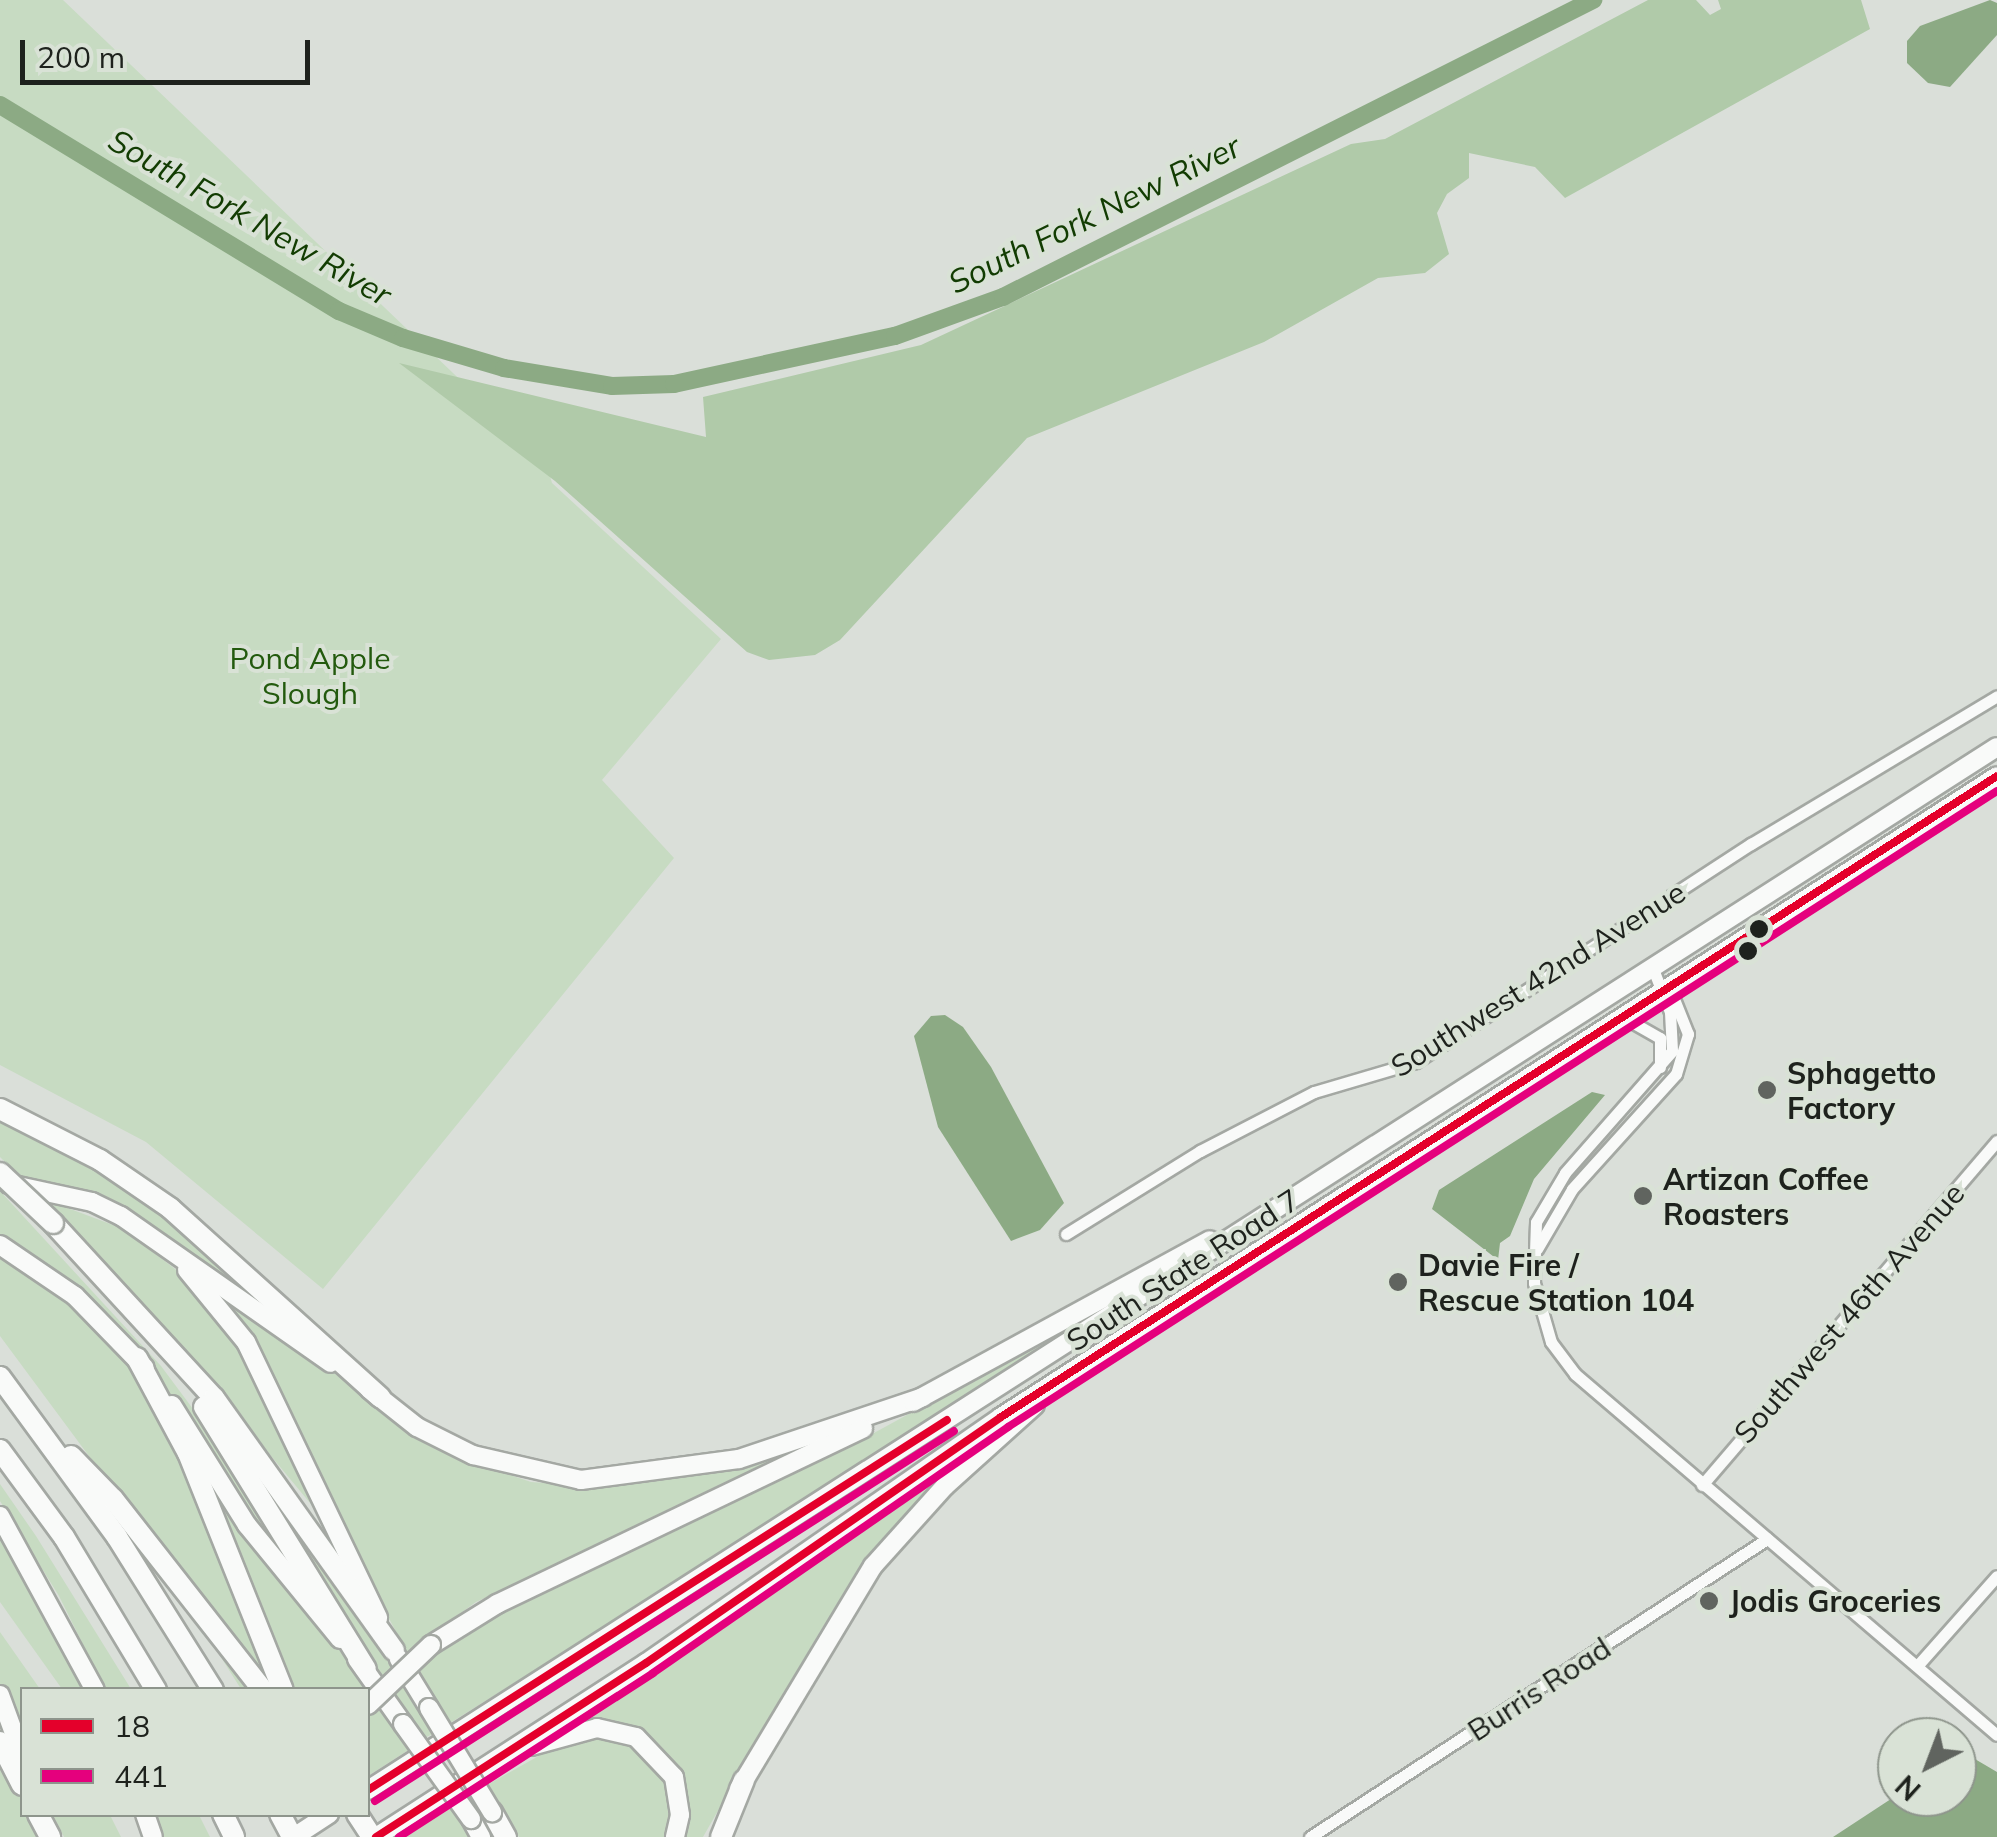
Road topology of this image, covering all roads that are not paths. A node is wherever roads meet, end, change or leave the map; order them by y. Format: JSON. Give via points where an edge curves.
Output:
{"nodes":[{"id":1,"x":1997,"y":696,"type":"edge"},
{"id":2,"x":1997,"y":747,"type":"edge"},
{"id":3,"x":1997,"y":776,"type":"edge"},
{"id":4,"x":1908,"y":804,"type":"junction"},
{"id":5,"x":1891,"y":844,"type":"junction"},
{"id":6,"x":1652,"y":969,"type":"junction"},
{"id":7,"x":1666,"y":989,"type":"junction"},
{"id":8,"x":1623,"y":1017,"type":"junction"},
{"id":9,"x":1658,"y":1072,"type":"junction"},
{"id":10,"x":0,"y":1109,"type":"edge"},
{"id":11,"x":1594,"y":1141,"type":"junction"},
{"id":12,"x":1997,"y":1141,"type":"edge"},
{"id":13,"x":1591,"y":1168,"type":"junction"},
{"id":14,"x":0,"y":1172,"type":"edge"},
{"id":15,"x":0,"y":1183,"type":"edge"},
{"id":16,"x":1311,"y":1188,"type":"junction"},
{"id":17,"x":53,"y":1223,"type":"junction"},
{"id":18,"x":143,"y":1229,"type":"junction"},
{"id":19,"x":1066,"y":1234,"type":"dead end"},
{"id":20,"x":0,"y":1245,"type":"edge"},
{"id":21,"x":1537,"y":1248,"type":"junction"},
{"id":22,"x":137,"y":1358,"type":"junction"},
{"id":23,"x":1076,"y":1369,"type":"junction"},
{"id":24,"x":0,"y":1377,"type":"edge"},
{"id":25,"x":380,"y":1397,"type":"junction"},
{"id":26,"x":923,"y":1397,"type":"junction"},
{"id":27,"x":28,"y":1412,"type":"junction"},
{"id":28,"x":0,"y":1450,"type":"edge"},
{"id":29,"x":1702,"y":1485,"type":"junction"},
{"id":30,"x":0,"y":1516,"type":"edge"},
{"id":31,"x":1767,"y":1540,"type":"junction"},
{"id":32,"x":1997,"y":1576,"type":"edge"},
{"id":33,"x":394,"y":1650,"type":"junction"},
{"id":34,"x":1917,"y":1666,"type":"junction"},
{"id":35,"x":366,"y":1669,"type":"junction"},
{"id":36,"x":93,"y":1687,"type":"edge"},
{"id":37,"x":154,"y":1687,"type":"edge"},
{"id":38,"x":211,"y":1687,"type":"edge"},
{"id":39,"x":261,"y":1687,"type":"edge"},
{"id":40,"x":282,"y":1687,"type":"edge"},
{"id":41,"x":0,"y":1695,"type":"edge"},
{"id":42,"x":370,"y":1704,"type":"edge"},
{"id":43,"x":1997,"y":1735,"type":"edge"},
{"id":44,"x":0,"y":1742,"type":"edge"},
{"id":45,"x":20,"y":1749,"type":"edge"},
{"id":46,"x":502,"y":1756,"type":"junction"},
{"id":47,"x":744,"y":1780,"type":"junction"},
{"id":48,"x":20,"y":1781,"type":"edge"},
{"id":49,"x":370,"y":1789,"type":"edge"},
{"id":50,"x":492,"y":1812,"type":"joint"},
{"id":51,"x":325,"y":1817,"type":"edge"},
{"id":52,"x":291,"y":1837,"type":"edge"},
{"id":53,"x":374,"y":1837,"type":"edge"},
{"id":54,"x":482,"y":1837,"type":"edge"},
{"id":55,"x":508,"y":1837,"type":"edge"},
{"id":56,"x":675,"y":1837,"type":"edge"},
{"id":57,"x":712,"y":1837,"type":"edge"},
{"id":58,"x":720,"y":1837,"type":"edge"},
{"id":59,"x":1310,"y":1837,"type":"edge"}],
"edges":[{"from":1,"to":19,"type":"street","name":"Southwest 42nd Avenue","via":[[1752,844],[1416,1062],[1314,1092]]},
{"from":2,"to":4,"type":"main road","name":"South State Road 7"},
{"from":3,"to":5,"type":"main road","name":"South State Road 7"},
{"from":4,"to":5,"type":"main road","via":[[1893,826]]},
{"from":4,"to":6,"type":"main road","name":"South State Road 7"},
{"from":5,"to":7,"type":"main road","name":"South State Road 7"},
{"from":6,"to":7,"type":"street"},
{"from":6,"to":16,"type":"main road","name":"South State Road 7"},
{"from":7,"to":8,"type":"main road","name":"South State Road 7"},
{"from":7,"to":9,"type":"street","via":[[1674,1040]]},
{"from":7,"to":13,"type":"street","via":[[1688,1034],[1681,1064]]},
{"from":8,"to":9,"type":"street","via":[[1660,1038]]},
{"from":8,"to":23,"type":"main road","name":"South State Road 7"},
{"from":9,"to":11,"type":"street"},
{"from":10,"to":25,"type":"highway","via":[[100,1160],[170,1208]]},
{"from":11,"to":13,"type":"street"},
{"from":11,"to":21,"type":"street","via":[[1542,1205]]},
{"from":12,"to":29,"type":"street","name":"Southwest 46th Avenue"},
{"from":13,"to":21,"type":"street"},
{"from":14,"to":17,"type":"highway","bridge":true},
{"from":15,"to":18,"type":"main road","via":[[92,1202]]},
{"from":16,"to":26,"type":"main road"},
{"from":16,"to":49,"type":"main road","name":"South State Road 7"},
{"from":17,"to":33,"type":"highway","via":[[214,1398]]},
{"from":17,"to":35,"type":"highway","via":[[202,1404]]},
{"from":18,"to":25,"type":"main road"},
{"from":18,"to":33,"type":"main road","via":[[221,1304],[246,1342]]},
{"from":20,"to":22,"type":"main road","via":[[75,1296]]},
{"from":21,"to":29,"type":"street","via":[[1534,1282],[1551,1342],[1574,1374]]},
{"from":22,"to":35,"type":"main road","via":[[248,1525]]},
{"from":22,"to":40,"type":"highway","via":[[188,1454]]},
{"from":23,"to":46,"type":"main road","name":"South State Road 7"},
{"from":23,"to":47,"type":"main road","via":[[946,1486],[874,1566]]},
{"from":24,"to":27,"type":"highway"},
{"from":25,"to":26,"type":"main road","via":[[417,1427],[473,1456],[581,1480],[739,1459]]},
{"from":26,"to":42,"type":"main road","bridge":true,"via":[[498,1604],[430,1646]]},
{"from":27,"to":38,"type":"highway"},
{"from":27,"to":39,"type":"highway","via":[[114,1499]]},
{"from":28,"to":37,"type":"highway","via":[[64,1537]]},
{"from":29,"to":31,"type":"street"},
{"from":30,"to":36,"type":"main road"},
{"from":31,"to":34,"type":"street"},
{"from":31,"to":59,"type":"street","name":"Burris Road"},
{"from":32,"to":34,"type":"street"},
{"from":33,"to":50,"type":"main road","bridge":true},
{"from":34,"to":43,"type":"street"},
{"from":35,"to":54,"type":"main road","bridge":true},
{"from":41,"to":45,"type":"main road"},
{"from":44,"to":48,"type":"highway"},
{"from":46,"to":53,"type":"main road","name":"South State Road 7"},
{"from":46,"to":56,"type":"main road","via":[[575,1730],[616,1729],[636,1736],[674,1778]]},
{"from":47,"to":57,"type":"main road"},
{"from":47,"to":58,"type":"highway"},
{"from":50,"to":55,"type":"highway"},
{"from":51,"to":52,"type":"main road"}]}
